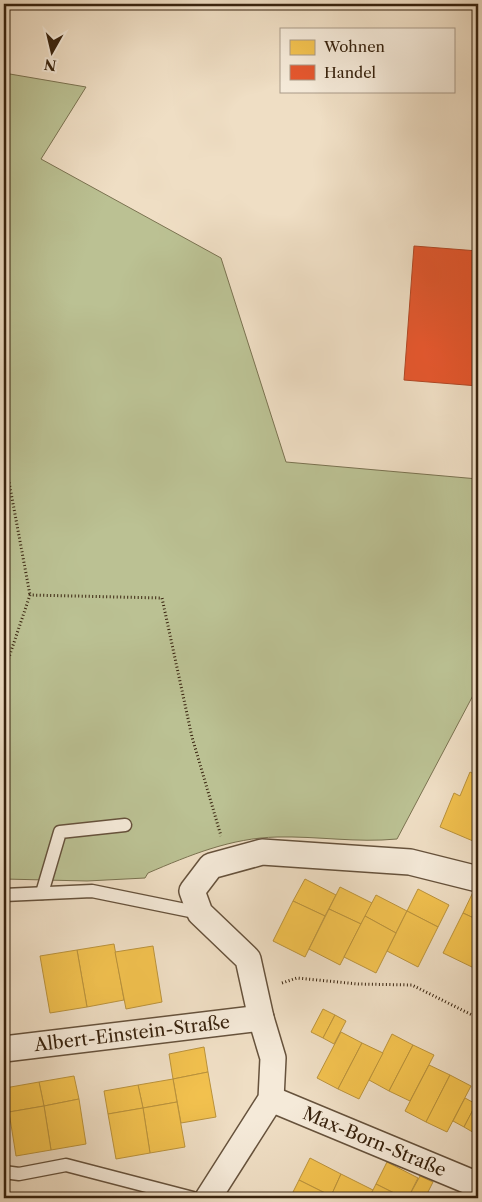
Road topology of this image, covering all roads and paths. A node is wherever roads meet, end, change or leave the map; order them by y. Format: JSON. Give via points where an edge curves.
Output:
{"nodes":[{"id":1,"x":4,"y":455,"type":"edge"},
{"id":2,"x":30,"y":595,"type":"junction"},
{"id":3,"x":4,"y":672,"type":"edge"},
{"id":4,"x":125,"y":825,"type":"dead end"},
{"id":5,"x":228,"y":861,"type":"junction"},
{"id":6,"x":478,"y":879,"type":"edge"},
{"id":7,"x":42,"y":893,"type":"junction"},
{"id":8,"x":4,"y":895,"type":"edge"},
{"id":9,"x":200,"y":913,"type":"junction"},
{"id":10,"x":297,"y":978,"type":"dead end"},
{"id":11,"x":261,"y":1018,"type":"junction"},
{"id":12,"x":478,"y":1018,"type":"edge"},
{"id":13,"x":4,"y":1049,"type":"edge"},
{"id":14,"x":271,"y":1099,"type":"junction"},
{"id":15,"x":4,"y":1172,"type":"edge"},
{"id":16,"x":478,"y":1185,"type":"edge"},
{"id":17,"x":193,"y":1198,"type":"edge"},
{"id":18,"x":208,"y":1198,"type":"edge"}],
"edges":[{"from":1,"to":2,"type":"path"},
{"from":2,"to":3,"type":"path"},
{"from":2,"to":5,"type":"path","via":[[162,598],[192,737]]},
{"from":4,"to":7,"type":"lane","via":[[60,832]]},
{"from":5,"to":6,"type":"street","via":[[262,852],[312,854],[410,862]]},
{"from":5,"to":9,"type":"street","via":[[211,866],[192,891]]},
{"from":7,"to":8,"type":"lane"},
{"from":7,"to":9,"type":"lane","via":[[92,892]]},
{"from":9,"to":11,"type":"street","via":[[248,960]]},
{"from":10,"to":12,"type":"path","via":[[412,985]]},
{"from":11,"to":13,"type":"street","name":"Albert-Einstein-Straße"},
{"from":11,"to":14,"type":"street","via":[[273,1058]]},
{"from":14,"to":16,"type":"street","name":"Max-Born-Straße"},
{"from":14,"to":18,"type":"street"},
{"from":15,"to":17,"type":"lane","via":[[19,1174],[66,1166]]}]}
